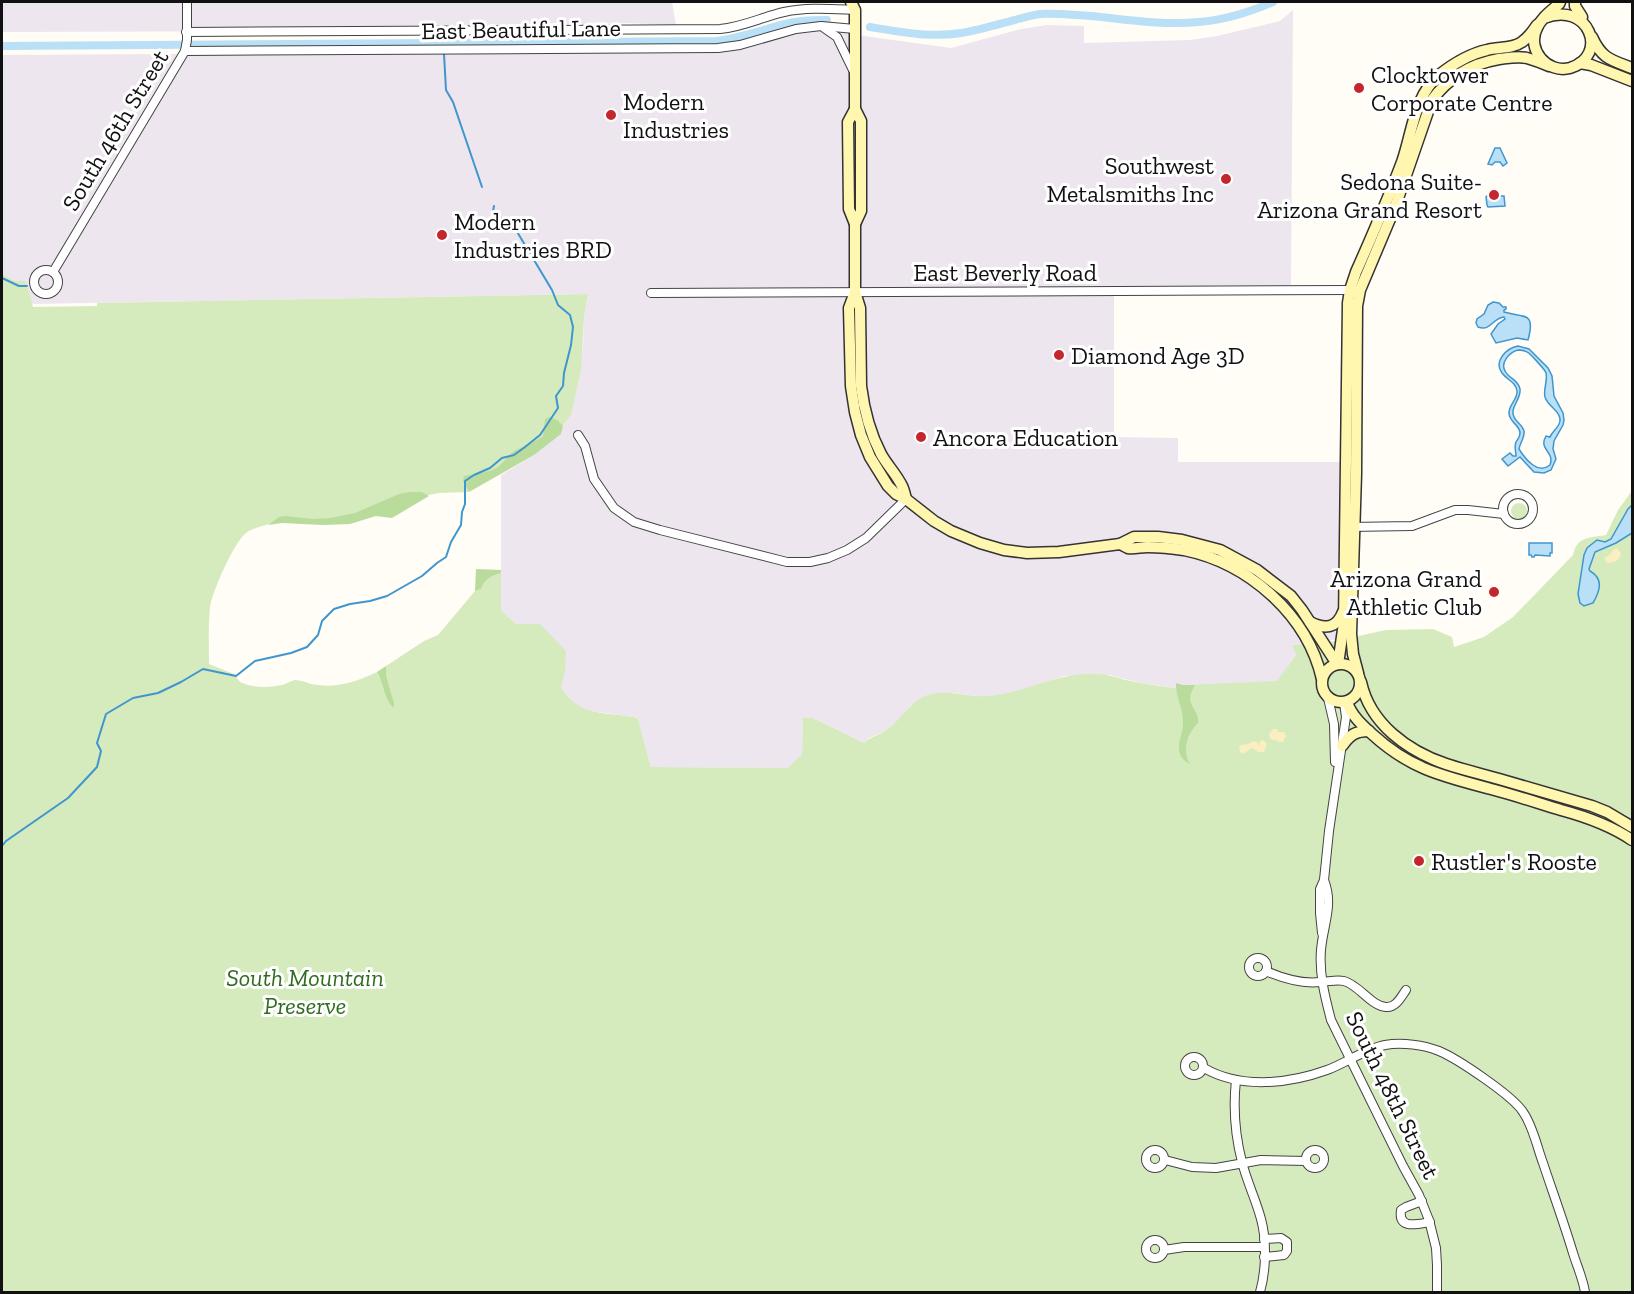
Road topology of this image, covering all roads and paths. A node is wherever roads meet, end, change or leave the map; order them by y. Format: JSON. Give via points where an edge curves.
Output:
{"nodes":[{"id":1,"x":188,"y":2,"type":"edge"},
{"id":2,"x":1560,"y":2,"type":"edge"},
{"id":3,"x":1575,"y":2,"type":"edge"},
{"id":4,"x":855,"y":4,"type":"edge"},
{"id":5,"x":1541,"y":22,"type":"junction"},
{"id":6,"x":1586,"y":22,"type":"junction"},
{"id":7,"x":821,"y":26,"type":"junction"},
{"id":8,"x":855,"y":29,"type":"junction"},
{"id":9,"x":1591,"y":34,"type":"junction"},
{"id":10,"x":186,"y":43,"type":"junction"},
{"id":11,"x":1580,"y":63,"type":"junction"},
{"id":12,"x":1549,"y":66,"type":"junction"},
{"id":13,"x":1632,"y":68,"type":"edge"},
{"id":14,"x":855,"y":73,"type":"junction"},
{"id":15,"x":1632,"y":81,"type":"edge"},
{"id":16,"x":53,"y":272,"type":"dead end"},
{"id":17,"x":1355,"y":290,"type":"junction"},
{"id":18,"x":855,"y":292,"type":"junction"},
{"id":19,"x":651,"y":293,"type":"dead end"},
{"id":20,"x":578,"y":435,"type":"dead end"},
{"id":21,"x":906,"y":499,"type":"junction"},
{"id":22,"x":1504,"y":514,"type":"dead end"},
{"id":23,"x":1351,"y":527,"type":"junction"},
{"id":24,"x":1120,"y":544,"type":"junction"},
{"id":25,"x":1344,"y":609,"type":"junction"},
{"id":26,"x":1310,"y":621,"type":"junction"},
{"id":27,"x":1338,"y":664,"type":"junction"},
{"id":28,"x":1360,"y":677,"type":"junction"},
{"id":29,"x":1322,"y":679,"type":"junction"},
{"id":30,"x":1328,"y":698,"type":"junction"},
{"id":31,"x":1346,"y":702,"type":"junction"},
{"id":32,"x":1368,"y":731,"type":"junction"},
{"id":33,"x":1342,"y":746,"type":"junction"},
{"id":34,"x":1336,"y":780,"type":"junction"},
{"id":35,"x":1632,"y":827,"type":"edge"},
{"id":36,"x":1632,"y":840,"type":"edge"},
{"id":37,"x":1266,"y":971,"type":"dead end"},
{"id":38,"x":1322,"y":982,"type":"junction"},
{"id":39,"x":1406,"y":990,"type":"dead end"},
{"id":40,"x":1349,"y":1060,"type":"junction"},
{"id":41,"x":1204,"y":1068,"type":"dead end"},
{"id":42,"x":1236,"y":1080,"type":"junction"},
{"id":43,"x":1165,"y":1160,"type":"dead end"},
{"id":44,"x":1306,"y":1161,"type":"dead end"},
{"id":45,"x":1242,"y":1163,"type":"junction"},
{"id":46,"x":1422,"y":1202,"type":"junction"},
{"id":47,"x":1430,"y":1222,"type":"junction"},
{"id":48,"x":1264,"y":1243,"type":"junction"},
{"id":49,"x":1164,"y":1250,"type":"dead end"},
{"id":50,"x":1264,"y":1257,"type":"junction"},
{"id":51,"x":1260,"y":1293,"type":"edge"},
{"id":52,"x":1437,"y":1293,"type":"edge"},
{"id":53,"x":1585,"y":1293,"type":"edge"}],
"edges":[{"from":1,"to":10,"type":"street","name":"South 46th Street"},
{"from":2,"to":5,"type":"main road"},
{"from":3,"to":6,"type":"main road"},
{"from":4,"to":8,"type":"main road"},
{"from":4,"to":10,"type":"street","name":"East Beautiful Lane","via":[[800,9],[720,29]]},
{"from":5,"to":6,"type":"main road","via":[[1561,11]]},
{"from":5,"to":12,"type":"main road","via":[[1534,34],[1534,44],[1536,53]]},
{"from":5,"to":17,"type":"main road","via":[[1525,41],[1486,50],[1455,63],[1436,78],[1423,96],[1402,160],[1356,272]]},
{"from":6,"to":9,"type":"main road"},
{"from":7,"to":8,"type":"street","name":"East Beautiful Lane"},
{"from":7,"to":10,"type":"street","name":"East Beautiful Lane","via":[[796,28],[718,48]]},
{"from":7,"to":14,"type":"street","via":[[837,37]]},
{"from":8,"to":14,"type":"main road"},
{"from":9,"to":11,"type":"main road","via":[[1590,50]]},
{"from":9,"to":13,"type":"main road","via":[[1605,56]]},
{"from":10,"to":16,"type":"street","name":"South 46th Street"},
{"from":11,"to":12,"type":"main road","via":[[1565,69]]},
{"from":11,"to":15,"type":"main road"},
{"from":12,"to":17,"type":"main road","via":[[1519,57],[1486,62],[1471,66],[1442,87],[1432,100],[1395,207]]},
{"from":14,"to":18,"type":"main road","via":[[855,109],[848,122]]},
{"from":17,"to":18,"type":"street","name":"East Beverly Road"},
{"from":17,"to":23,"type":"main road"},
{"from":18,"to":19,"type":"street","name":"East Beverly Road"},
{"from":18,"to":21,"type":"main road","via":[[849,308],[855,412],[877,468],[896,494]]},
{"from":20,"to":21,"type":"street","via":[[594,480],[614,508],[634,522],[787,562],[810,562],[846,550],[866,538]]},
{"from":21,"to":24,"type":"main road","via":[[951,531],[994,548],[1059,552]]},
{"from":22,"to":23,"type":"street","via":[[1461,510],[1412,526]]},
{"from":23,"to":25,"type":"main road"},
{"from":23,"to":28,"type":"main road","via":[[1351,641]]},
{"from":24,"to":26,"type":"main road","via":[[1134,537],[1158,537],[1220,550],[1280,587]]},
{"from":24,"to":29,"type":"main road","via":[[1129,548],[1186,551],[1218,561],[1252,579],[1292,616],[1314,653]]},
{"from":25,"to":26,"type":"main road","via":[[1334,624],[1322,627]]},
{"from":25,"to":27,"type":"main road"},
{"from":26,"to":27,"type":"main road"},
{"from":27,"to":28,"type":"main road","via":[[1352,666]]},
{"from":27,"to":29,"type":"main road","via":[[1328,669]]},
{"from":28,"to":31,"type":"main road","via":[[1357,694]]},
{"from":28,"to":35,"type":"main road","via":[[1368,705],[1377,718],[1420,753],[1458,768],[1592,806]]},
{"from":29,"to":30,"type":"main road"},
{"from":30,"to":31,"type":"main road"},
{"from":30,"to":34,"type":"street","name":"South 48th Street","via":[[1334,724]]},
{"from":31,"to":32,"type":"main road"},
{"from":31,"to":33,"type":"street","name":"South 48th Street"},
{"from":32,"to":33,"type":"main road","via":[[1354,732]]},
{"from":32,"to":36,"type":"main road","via":[[1422,769],[1590,818]]},
{"from":33,"to":34,"type":"street","name":"South 48th Street"},
{"from":34,"to":38,"type":"street","name":"South 48th Street","via":[[1320,889]]},
{"from":37,"to":38,"type":"street","via":[[1294,981]]},
{"from":38,"to":39,"type":"street","via":[[1344,981],[1389,1008]]},
{"from":38,"to":40,"type":"street","name":"South 48th Street","via":[[1330,1020]]},
{"from":40,"to":42,"type":"street","via":[[1283,1080]]},
{"from":40,"to":46,"type":"street","name":"South 48th Street"},
{"from":40,"to":53,"type":"street","via":[[1384,1046],[1414,1045],[1438,1051],[1491,1083],[1523,1111]]},
{"from":41,"to":42,"type":"street"},
{"from":42,"to":45,"type":"street","via":[[1234,1119]]},
{"from":43,"to":45,"type":"street","via":[[1216,1168]]},
{"from":44,"to":45,"type":"street"},
{"from":45,"to":48,"type":"street","via":[[1262,1221]]},
{"from":46,"to":47,"type":"street","name":"South 48th Street"},
{"from":46,"to":47,"type":"street","name":"South 48th Street","via":[[1401,1210],[1400,1216],[1406,1224]]},
{"from":47,"to":52,"type":"street","name":"South 48th Street","via":[[1436,1248]]},
{"from":48,"to":49,"type":"street"},
{"from":48,"to":50,"type":"street"},
{"from":48,"to":50,"type":"street","via":[[1281,1238],[1288,1246],[1284,1255]]},
{"from":50,"to":51,"type":"street"}]}
